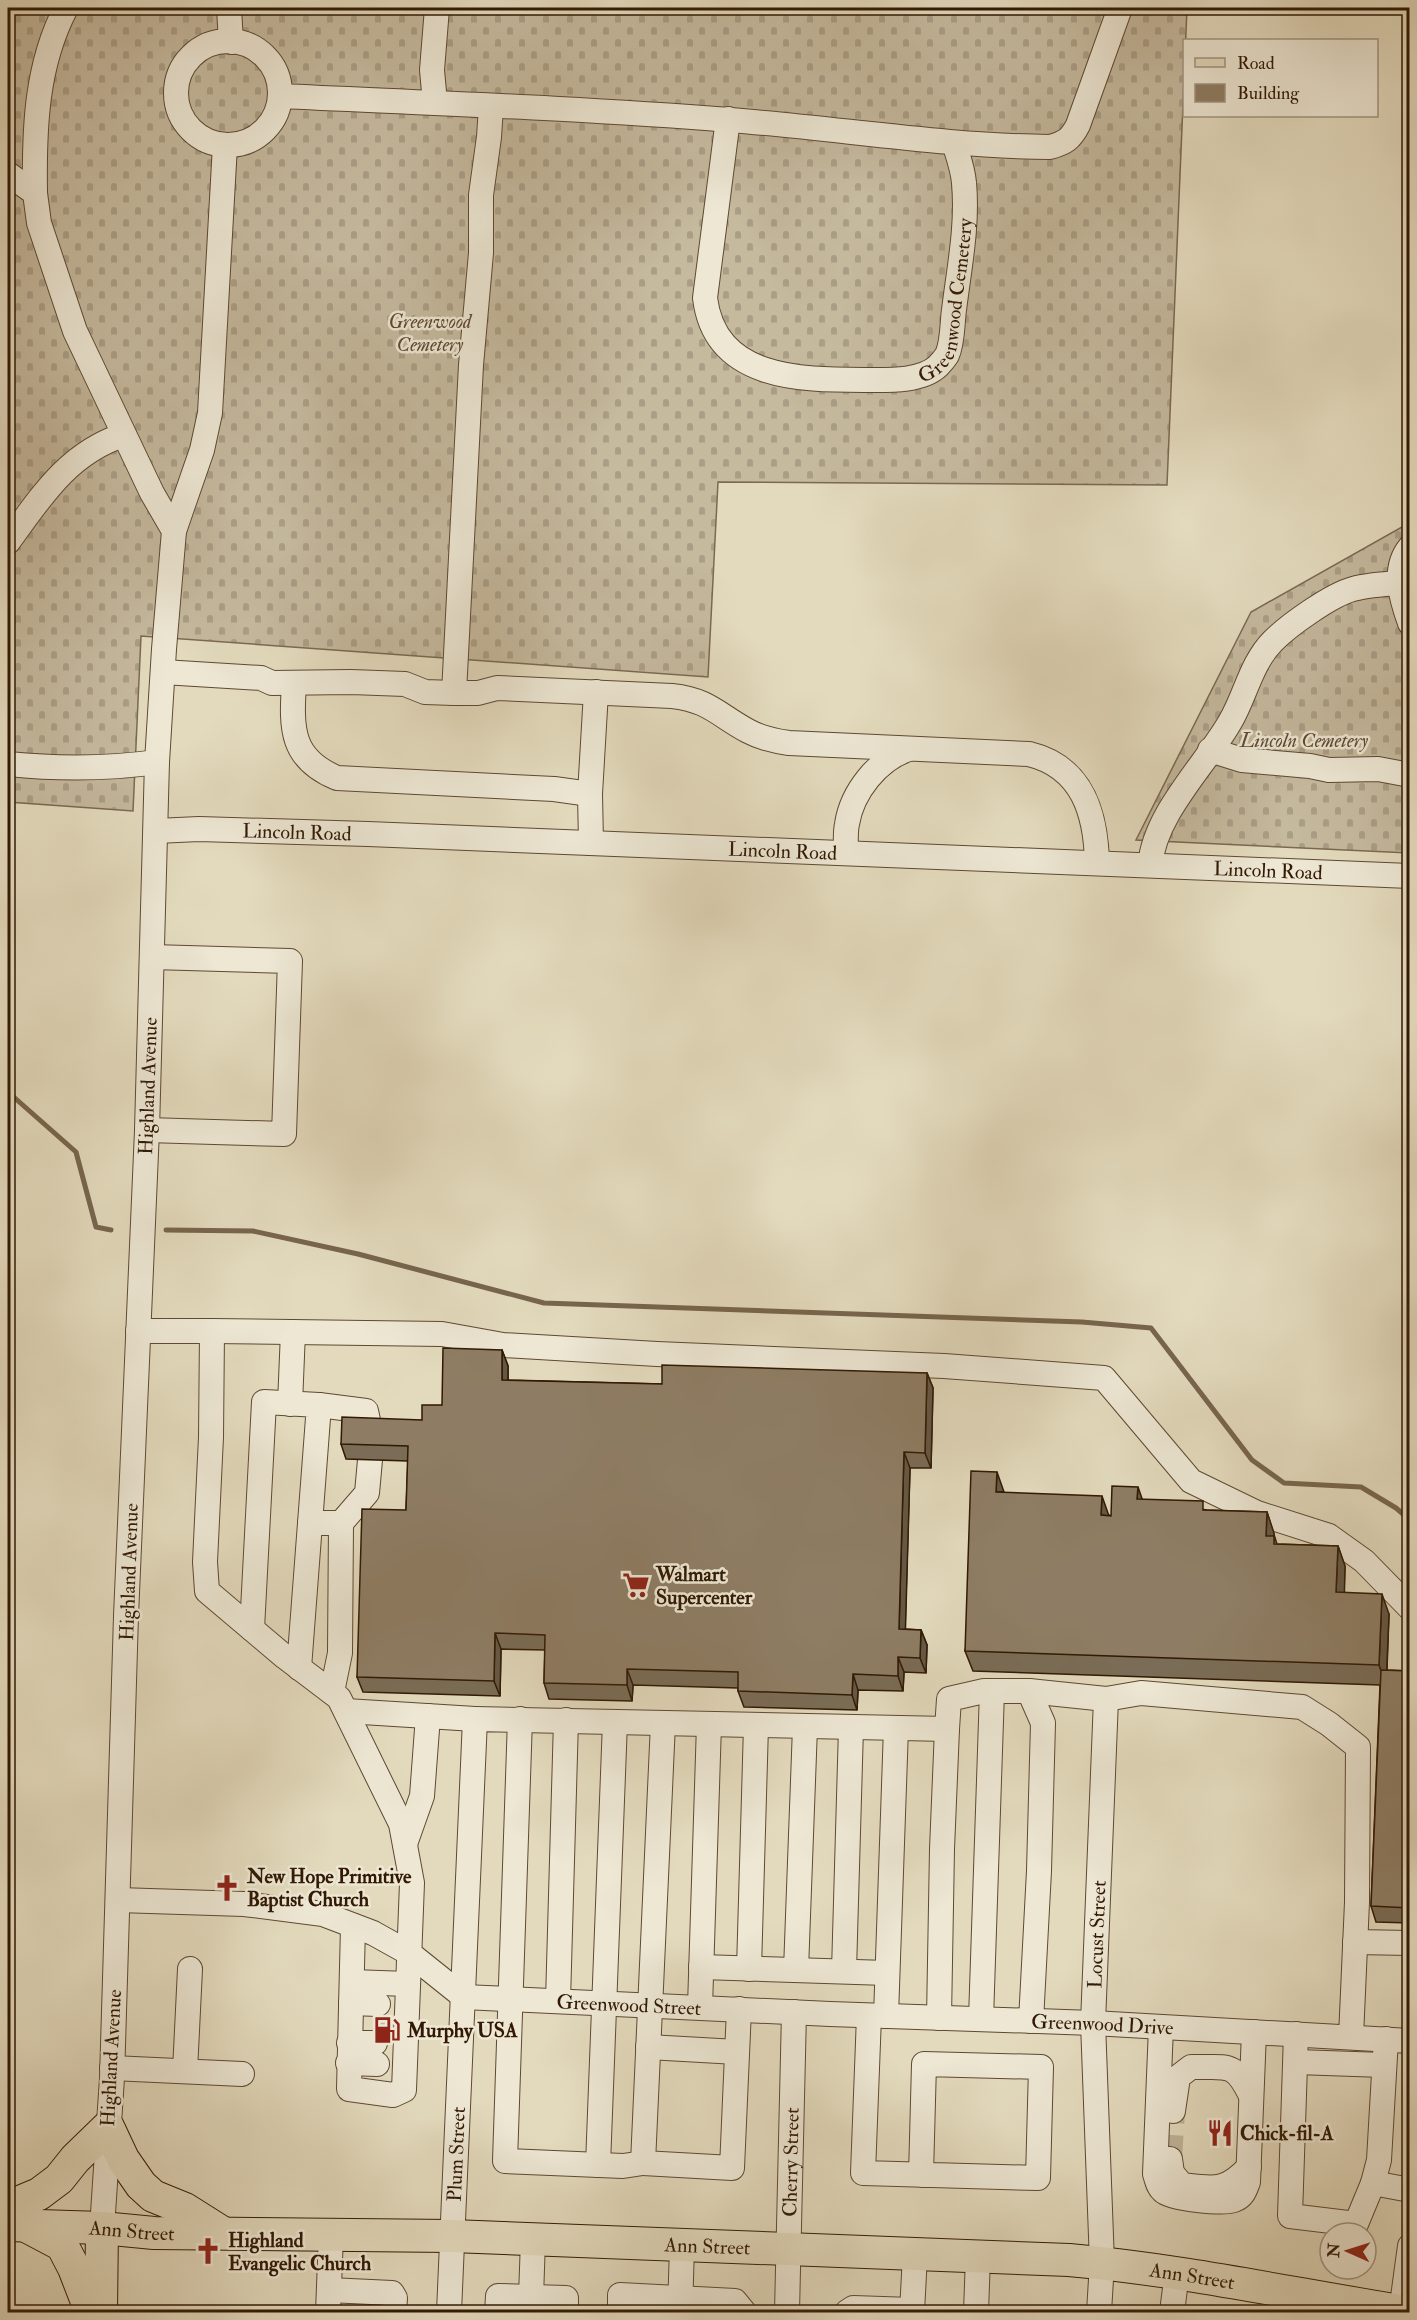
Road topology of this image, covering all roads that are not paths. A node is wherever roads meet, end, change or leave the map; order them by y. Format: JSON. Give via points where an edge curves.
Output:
{"nodes":[{"id":1,"x":66,"y":8,"type":"edge"},
{"id":2,"x":229,"y":8,"type":"edge"},
{"id":3,"x":437,"y":8,"type":"edge"},
{"id":4,"x":1120,"y":8,"type":"edge"},
{"id":5,"x":231,"y":42,"type":"junction"},
{"id":6,"x":280,"y":96,"type":"junction"},
{"id":7,"x":435,"y":103,"type":"junction"},
{"id":8,"x":491,"y":107,"type":"junction"},
{"id":9,"x":728,"y":120,"type":"junction"},
{"id":10,"x":954,"y":143,"type":"junction"},
{"id":11,"x":225,"y":145,"type":"junction"},
{"id":12,"x":8,"y":174,"type":"edge"},
{"id":13,"x":35,"y":193,"type":"junction"},
{"id":14,"x":123,"y":435,"type":"junction"},
{"id":15,"x":174,"y":531,"type":"junction"},
{"id":16,"x":8,"y":542,"type":"edge"},
{"id":17,"x":1410,"y":547,"type":"edge"},
{"id":18,"x":1399,"y":583,"type":"junction"},
{"id":19,"x":1410,"y":623,"type":"edge"},
{"id":20,"x":163,"y":672,"type":"junction"},
{"id":21,"x":294,"y":684,"type":"junction"},
{"id":22,"x":596,"y":692,"type":"junction"},
{"id":23,"x":454,"y":693,"type":"junction"},
{"id":24,"x":909,"y":749,"type":"junction"},
{"id":25,"x":1210,"y":750,"type":"junction"},
{"id":26,"x":157,"y":762,"type":"junction"},
{"id":27,"x":8,"y":764,"type":"edge"},
{"id":28,"x":1410,"y":775,"type":"edge"},
{"id":29,"x":590,"y":794,"type":"junction"},
{"id":30,"x":156,"y":831,"type":"junction"},
{"id":31,"x":591,"y":843,"type":"junction"},
{"id":32,"x":846,"y":853,"type":"junction"},
{"id":33,"x":1097,"y":863,"type":"junction"},
{"id":34,"x":1150,"y":865,"type":"junction"},
{"id":35,"x":1410,"y":876,"type":"edge"},
{"id":36,"x":152,"y":957,"type":"junction"},
{"id":37,"x":147,"y":1130,"type":"junction"},
{"id":38,"x":212,"y":1330,"type":"junction"},
{"id":39,"x":138,"y":1331,"type":"junction"},
{"id":40,"x":293,"y":1332,"type":"junction"},
{"id":41,"x":290,"y":1404,"type":"junction"},
{"id":42,"x":319,"y":1405,"type":"junction"},
{"id":43,"x":371,"y":1434,"type":"edge"},
{"id":44,"x":370,"y":1460,"type":"edge"},
{"id":45,"x":310,"y":1522,"type":"junction"},
{"id":46,"x":341,"y":1523,"type":"junction"},
{"id":47,"x":1410,"y":1608,"type":"edge"},
{"id":48,"x":252,"y":1629,"type":"junction"},
{"id":49,"x":299,"y":1668,"type":"junction"},
{"id":50,"x":992,"y":1691,"type":"junction"},
{"id":51,"x":1029,"y":1691,"type":"junction"},
{"id":52,"x":1106,"y":1699,"type":"junction"},
{"id":53,"x":339,"y":1702,"type":"junction"},
{"id":54,"x":428,"y":1716,"type":"junction"},
{"id":55,"x":475,"y":1719,"type":"junction"},
{"id":56,"x":520,"y":1719,"type":"junction"},
{"id":57,"x":566,"y":1720,"type":"junction"},
{"id":58,"x":615,"y":1722,"type":"junction"},
{"id":59,"x":663,"y":1723,"type":"junction"},
{"id":60,"x":709,"y":1724,"type":"junction"},
{"id":61,"x":756,"y":1726,"type":"junction"},
{"id":62,"x":806,"y":1727,"type":"junction"},
{"id":63,"x":851,"y":1728,"type":"junction"},
{"id":64,"x":896,"y":1728,"type":"junction"},
{"id":65,"x":947,"y":1729,"type":"junction"},
{"id":66,"x":405,"y":1844,"type":"junction"},
{"id":67,"x":118,"y":1900,"type":"junction"},
{"id":68,"x":353,"y":1926,"type":"junction"},
{"id":69,"x":1355,"y":1941,"type":"junction"},
{"id":70,"x":1410,"y":1943,"type":"edge"},
{"id":71,"x":409,"y":1953,"type":"junction"},
{"id":72,"x":701,"y":1967,"type":"junction"},
{"id":73,"x":190,"y":1969,"type":"dead end"},
{"id":74,"x":749,"y":1969,"type":"junction"},
{"id":75,"x":796,"y":1970,"type":"junction"},
{"id":76,"x":844,"y":1971,"type":"junction"},
{"id":77,"x":887,"y":1973,"type":"junction"},
{"id":78,"x":351,"y":1992,"type":"junction"},
{"id":79,"x":464,"y":1996,"type":"junction"},
{"id":80,"x":512,"y":1998,"type":"junction"},
{"id":81,"x":397,"y":2000,"type":"junction"},
{"id":82,"x":558,"y":2001,"type":"junction"},
{"id":83,"x":605,"y":2003,"type":"junction"},
{"id":84,"x":650,"y":2005,"type":"junction"},
{"id":85,"x":700,"y":2007,"type":"junction"},
{"id":86,"x":739,"y":2008,"type":"junction"},
{"id":87,"x":794,"y":2012,"type":"junction"},
{"id":88,"x":878,"y":2016,"type":"junction"},
{"id":89,"x":939,"y":2018,"type":"junction"},
{"id":90,"x":981,"y":2019,"type":"junction"},
{"id":91,"x":1031,"y":2021,"type":"junction"},
{"id":92,"x":1093,"y":2024,"type":"junction"},
{"id":93,"x":1161,"y":2027,"type":"junction"},
{"id":94,"x":1254,"y":2032,"type":"junction"},
{"id":95,"x":1296,"y":2034,"type":"junction"},
{"id":96,"x":1351,"y":2037,"type":"junction"},
{"id":97,"x":1386,"y":2039,"type":"junction"},
{"id":98,"x":1410,"y":2041,"type":"edge"},
{"id":99,"x":349,"y":2045,"type":"junction"},
{"id":100,"x":392,"y":2046,"type":"junction"},
{"id":101,"x":648,"y":2048,"type":"junction"},
{"id":102,"x":737,"y":2052,"type":"junction"},
{"id":103,"x":1296,"y":2062,"type":"junction"},
{"id":104,"x":1384,"y":2065,"type":"junction"},
{"id":105,"x":112,"y":2068,"type":"junction"},
{"id":106,"x":185,"y":2071,"type":"junction"},
{"id":107,"x":242,"y":2074,"type":"dead end"},
{"id":108,"x":1251,"y":2096,"type":"junction"},
{"id":109,"x":1173,"y":2111,"type":"tunnel mouth"},
{"id":110,"x":108,"y":2127,"type":"junction"},
{"id":111,"x":1170,"y":2159,"type":"tunnel mouth"},
{"id":112,"x":643,"y":2163,"type":"junction"},
{"id":113,"x":598,"y":2165,"type":"junction"},
{"id":114,"x":1249,"y":2167,"type":"junction"},
{"id":115,"x":921,"y":2175,"type":"junction"},
{"id":116,"x":1373,"y":2183,"type":"junction"},
{"id":117,"x":1410,"y":2190,"type":"edge"},
{"id":118,"x":14,"y":2220,"type":"edge"},
{"id":119,"x":102,"y":2228,"type":"junction"},
{"id":120,"x":223,"y":2233,"type":"junction"},
{"id":121,"x":331,"y":2235,"type":"junction"},
{"id":122,"x":452,"y":2236,"type":"junction"},
{"id":123,"x":533,"y":2240,"type":"junction"},
{"id":124,"x":682,"y":2246,"type":"junction"},
{"id":125,"x":1410,"y":2246,"type":"edge"},
{"id":126,"x":789,"y":2250,"type":"junction"},
{"id":127,"x":1409,"y":2252,"type":"edge"},
{"id":128,"x":915,"y":2255,"type":"junction"},
{"id":129,"x":978,"y":2257,"type":"junction"},
{"id":130,"x":1102,"y":2263,"type":"junction"},
{"id":131,"x":1177,"y":2273,"type":"junction"},
{"id":132,"x":531,"y":2297,"type":"junction"},
{"id":133,"x":328,"y":2301,"type":"edge"},
{"id":134,"x":680,"y":2305,"type":"edge"},
{"id":135,"x":1354,"y":2308,"type":"edge"},
{"id":136,"x":912,"y":2311,"type":"edge"},
{"id":137,"x":1402,"y":2312,"type":"edge"},
{"id":138,"x":91,"y":2313,"type":"edge"},
{"id":139,"x":101,"y":2313,"type":"edge"},
{"id":140,"x":394,"y":2313,"type":"edge"},
{"id":141,"x":449,"y":2313,"type":"edge"},
{"id":142,"x":497,"y":2313,"type":"edge"},
{"id":143,"x":566,"y":2313,"type":"edge"},
{"id":144,"x":620,"y":2313,"type":"edge"},
{"id":145,"x":744,"y":2313,"type":"edge"},
{"id":146,"x":787,"y":2313,"type":"edge"},
{"id":147,"x":847,"y":2313,"type":"edge"},
{"id":148,"x":976,"y":2313,"type":"edge"},
{"id":149,"x":1099,"y":2313,"type":"edge"},
{"id":150,"x":1172,"y":2313,"type":"edge"}],
"edges":[{"from":1,"to":13,"type":"street","via":[[43,66]]},
{"from":2,"to":5,"type":"street"},
{"from":3,"to":7,"type":"street","via":[[432,70]]},
{"from":4,"to":10,"type":"street","via":[[1078,125],[1063,144],[1050,147]]},
{"from":5,"to":6,"type":"street","via":[[250,46],[262,55],[277,75]]},
{"from":5,"to":11,"type":"street","via":[[211,45],[190,58],[177,86],[181,116],[190,129],[213,143]]},
{"from":6,"to":7,"type":"street"},
{"from":6,"to":11,"type":"street","via":[[270,124],[260,135]]},
{"from":7,"to":8,"type":"street"},
{"from":8,"to":9,"type":"street"},
{"from":8,"to":23,"type":"street","via":[[481,195],[481,253],[471,365]]},
{"from":9,"to":10,"type":"street"},
{"from":9,"to":10,"type":"street","name":"Greenwood Cemetery","via":[[705,298],[709,318],[718,338],[734,353],[763,370],[801,378],[881,380],[921,375],[933,370],[947,354],[964,207],[962,172]]},
{"from":11,"to":15,"type":"street","via":[[210,413],[202,450]]},
{"from":12,"to":13,"type":"street"},
{"from":13,"to":14,"type":"street","via":[[39,223],[67,312]]},
{"from":14,"to":15,"type":"street"},
{"from":14,"to":16,"type":"street","via":[[104,441],[62,472]]},
{"from":15,"to":20,"type":"street"},
{"from":17,"to":18,"type":"street","via":[[1401,562]]},
{"from":18,"to":19,"type":"street"},
{"from":18,"to":25,"type":"street","via":[[1351,590],[1334,597],[1272,642],[1261,656],[1230,722]]},
{"from":20,"to":21,"type":"street"},
{"from":20,"to":26,"type":"street"},
{"from":21,"to":23,"type":"street","via":[[405,684],[425,692]]},
{"from":21,"to":29,"type":"street","via":[[292,710],[300,751],[321,772],[337,778]]},
{"from":22,"to":23,"type":"street","via":[[497,688]]},
{"from":22,"to":24,"type":"street","via":[[686,697],[770,740]]},
{"from":22,"to":29,"type":"street"},
{"from":24,"to":32,"type":"street","via":[[885,761],[858,793],[847,825]]},
{"from":24,"to":33,"type":"street","via":[[1011,752],[1050,761],[1075,783],[1088,803],[1097,839]]},
{"from":25,"to":28,"type":"street","via":[[1242,760],[1329,770],[1378,769]]},
{"from":25,"to":34,"type":"street","via":[[1153,843]]},
{"from":26,"to":27,"type":"street","via":[[74,769]]},
{"from":26,"to":30,"type":"street"},
{"from":29,"to":31,"type":"street"},
{"from":30,"to":31,"type":"street","name":"Lincoln Road","via":[[244,830]]},
{"from":30,"to":36,"type":"street","name":"Highland Avenue"},
{"from":31,"to":32,"type":"street","name":"Lincoln Road"},
{"from":32,"to":33,"type":"street","name":"Lincoln Road"},
{"from":33,"to":34,"type":"street","name":"Lincoln Road"},
{"from":34,"to":35,"type":"street","name":"Lincoln Road"},
{"from":36,"to":37,"type":"street","name":"Highland Avenue"},
{"from":36,"to":37,"type":"street","via":[[290,961],[284,1134]]},
{"from":37,"to":39,"type":"street","name":"Highland Avenue"},
{"from":38,"to":39,"type":"street"},
{"from":38,"to":40,"type":"street"},
{"from":38,"to":48,"type":"street","via":[[207,1591]]},
{"from":39,"to":67,"type":"street","name":"Highland Avenue"},
{"from":40,"to":41,"type":"street"},
{"from":40,"to":47,"type":"street","via":[[442,1334],[503,1345],[1104,1377],[1191,1481],[1257,1513],[1329,1536],[1364,1561]]},
{"from":41,"to":42,"type":"street"},
{"from":41,"to":48,"type":"street","via":[[264,1402]]},
{"from":42,"to":43,"type":"street","via":[[366,1410]]},
{"from":42,"to":45,"type":"street"},
{"from":44,"to":46,"type":"street","via":[[367,1493]]},
{"from":45,"to":46,"type":"street"},
{"from":45,"to":49,"type":"street"},
{"from":46,"to":53,"type":"street"},
{"from":48,"to":49,"type":"street"},
{"from":49,"to":53,"type":"street"},
{"from":50,"to":51,"type":"street"},
{"from":50,"to":65,"type":"street","via":[[949,1699]]},
{"from":50,"to":90,"type":"street"},
{"from":51,"to":52,"type":"street"},
{"from":51,"to":91,"type":"street","via":[[1043,1723]]},
{"from":52,"to":69,"type":"street","via":[[1141,1693],[1302,1707],[1358,1747]]},
{"from":52,"to":92,"type":"street","name":"Locust Street"},
{"from":53,"to":54,"type":"street"},
{"from":53,"to":66,"type":"street","via":[[401,1824]]},
{"from":54,"to":55,"type":"street"},
{"from":54,"to":66,"type":"street","via":[[422,1796]]},
{"from":55,"to":56,"type":"street"},
{"from":55,"to":79,"type":"street","name":"Plum Street"},
{"from":56,"to":57,"type":"street"},
{"from":56,"to":80,"type":"street"},
{"from":57,"to":58,"type":"street"},
{"from":57,"to":82,"type":"street"},
{"from":58,"to":59,"type":"street"},
{"from":58,"to":83,"type":"street"},
{"from":59,"to":60,"type":"street"},
{"from":59,"to":84,"type":"street"},
{"from":60,"to":61,"type":"street"},
{"from":60,"to":72,"type":"street"},
{"from":61,"to":62,"type":"street"},
{"from":61,"to":74,"type":"street"},
{"from":62,"to":63,"type":"street"},
{"from":62,"to":75,"type":"street"},
{"from":63,"to":64,"type":"street"},
{"from":63,"to":76,"type":"street"},
{"from":64,"to":65,"type":"street"},
{"from":64,"to":77,"type":"street"},
{"from":65,"to":89,"type":"street"},
{"from":66,"to":71,"type":"street","via":[[412,1883]]},
{"from":67,"to":68,"type":"street","via":[[244,1904],[323,1914]]},
{"from":67,"to":105,"type":"street","name":"Highland Avenue"},
{"from":68,"to":71,"type":"street"},
{"from":68,"to":78,"type":"street"},
{"from":69,"to":70,"type":"street"},
{"from":69,"to":96,"type":"street"},
{"from":71,"to":79,"type":"street"},
{"from":71,"to":81,"type":"street"},
{"from":72,"to":74,"type":"street"},
{"from":72,"to":85,"type":"street"},
{"from":73,"to":106,"type":"street"},
{"from":74,"to":75,"type":"street"},
{"from":75,"to":76,"type":"street"},
{"from":76,"to":77,"type":"street"},
{"from":77,"to":88,"type":"street"},
{"from":78,"to":81,"type":"street"},
{"from":78,"to":81,"type":"street"},
{"from":78,"to":99,"type":"street"},
{"from":79,"to":80,"type":"street","name":"Greenwood Street"},
{"from":79,"to":122,"type":"street","name":"Plum Street"},
{"from":80,"to":82,"type":"street","name":"Greenwood Street"},
{"from":80,"to":113,"type":"street","via":[[506,2161]]},
{"from":81,"to":100,"type":"street"},
{"from":82,"to":83,"type":"street","name":"Greenwood Street"},
{"from":83,"to":84,"type":"street","name":"Greenwood Street"},
{"from":83,"to":113,"type":"street"},
{"from":84,"to":85,"type":"street","name":"Greenwood Street"},
{"from":84,"to":101,"type":"street"},
{"from":85,"to":86,"type":"street","name":"Greenwood Street"},
{"from":86,"to":87,"type":"street","name":"Greenwood Street"},
{"from":86,"to":102,"type":"street"},
{"from":87,"to":88,"type":"street","name":"Greenwood Drive"},
{"from":87,"to":126,"type":"street","name":"Cherry Street"},
{"from":88,"to":89,"type":"street","name":"Greenwood Drive"},
{"from":88,"to":115,"type":"street","via":[[863,2174]]},
{"from":89,"to":90,"type":"street","name":"Greenwood Drive"},
{"from":90,"to":91,"type":"street","name":"Greenwood Drive"},
{"from":91,"to":92,"type":"street","name":"Greenwood Drive"},
{"from":92,"to":93,"type":"street","name":"Greenwood Drive"},
{"from":92,"to":130,"type":"street","name":"Locust Street"},
{"from":93,"to":94,"type":"street","name":"Greenwood Drive"},
{"from":93,"to":114,"type":"street","via":[[1155,2174],[1162,2190],[1176,2198],[1233,2201],[1243,2195]]},
{"from":94,"to":95,"type":"street","name":"Greenwood Drive"},
{"from":94,"to":108,"type":"street"},
{"from":95,"to":96,"type":"street","name":"Greenwood Drive"},
{"from":95,"to":103,"type":"street"},
{"from":96,"to":97,"type":"street","name":"Greenwood Drive"},
{"from":97,"to":98,"type":"street","name":"Greenwood Drive"},
{"from":97,"to":104,"type":"street"},
{"from":99,"to":100,"type":"street"},
{"from":99,"to":100,"type":"street"},
{"from":99,"to":100,"type":"street","via":[[349,2089],[393,2095],[404,2090]]},
{"from":101,"to":102,"type":"street"},
{"from":101,"to":112,"type":"street"},
{"from":102,"to":112,"type":"street","via":[[732,2168]]},
{"from":103,"to":104,"type":"street"},
{"from":103,"to":116,"type":"street","via":[[1290,2216],[1356,2224]]},
{"from":104,"to":116,"type":"street","via":[[1379,2160]]},
{"from":105,"to":106,"type":"street"},
{"from":105,"to":110,"type":"street","name":"Highland Avenue"},
{"from":106,"to":107,"type":"street"},
{"from":108,"to":109,"type":"street","via":[[1241,2075],[1231,2068],[1191,2067],[1178,2077]]},
{"from":108,"to":114,"type":"street"},
{"from":110,"to":118,"type":"main road"},
{"from":110,"to":119,"type":"street","name":"Highland Avenue"},
{"from":110,"to":120,"type":"main road","via":[[141,2185],[153,2196],[185,2209]]},
{"from":111,"to":114,"type":"street","via":[[1172,2173],[1182,2186],[1222,2187]]},
{"from":112,"to":113,"type":"street"},
{"from":115,"to":115,"type":"street","via":[[1038,2178],[1041,2067],[924,2064]]},
{"from":116,"to":117,"type":"street"},
{"from":118,"to":119,"type":"main road","name":"Ann Street"},
{"from":118,"to":138,"type":"main road","via":[[62,2245]]},
{"from":119,"to":120,"type":"main road","name":"Ann Street"},
{"from":119,"to":139,"type":"main road","name":"Highland Avenue"},
{"from":120,"to":121,"type":"main road","name":"Ann Street"},
{"from":121,"to":122,"type":"main road","name":"Ann Street"},
{"from":121,"to":133,"type":"street"},
{"from":122,"to":123,"type":"main road","name":"Ann Street"},
{"from":122,"to":141,"type":"street","name":"Plum Street"},
{"from":123,"to":124,"type":"main road","name":"Ann Street"},
{"from":123,"to":132,"type":"street"},
{"from":124,"to":126,"type":"main road","name":"Ann Street"},
{"from":124,"to":134,"type":"street"},
{"from":125,"to":127,"type":"street"},
{"from":126,"to":128,"type":"main road","name":"Ann Street"},
{"from":126,"to":146,"type":"street","name":"Cherry Street"},
{"from":127,"to":137,"type":"street"},
{"from":128,"to":129,"type":"main road","name":"Ann Street"},
{"from":128,"to":136,"type":"street"},
{"from":129,"to":130,"type":"main road","name":"Ann Street"},
{"from":129,"to":148,"type":"street"},
{"from":130,"to":131,"type":"main road","name":"Ann Street"},
{"from":130,"to":149,"type":"street","name":"Locust Street"},
{"from":131,"to":135,"type":"main road","name":"Ann Street"},
{"from":131,"to":150,"type":"street"},
{"from":132,"to":142,"type":"street","via":[[498,2296]]},
{"from":132,"to":143,"type":"street","via":[[566,2298]]},
{"from":133,"to":140,"type":"street","via":[[392,2293]]},
{"from":134,"to":144,"type":"street","via":[[620,2295]]},
{"from":134,"to":145,"type":"street","via":[[735,2301]]},
{"from":135,"to":137,"type":"main road","name":"Ann Street"},
{"from":136,"to":147,"type":"street","via":[[853,2308]]}]}
